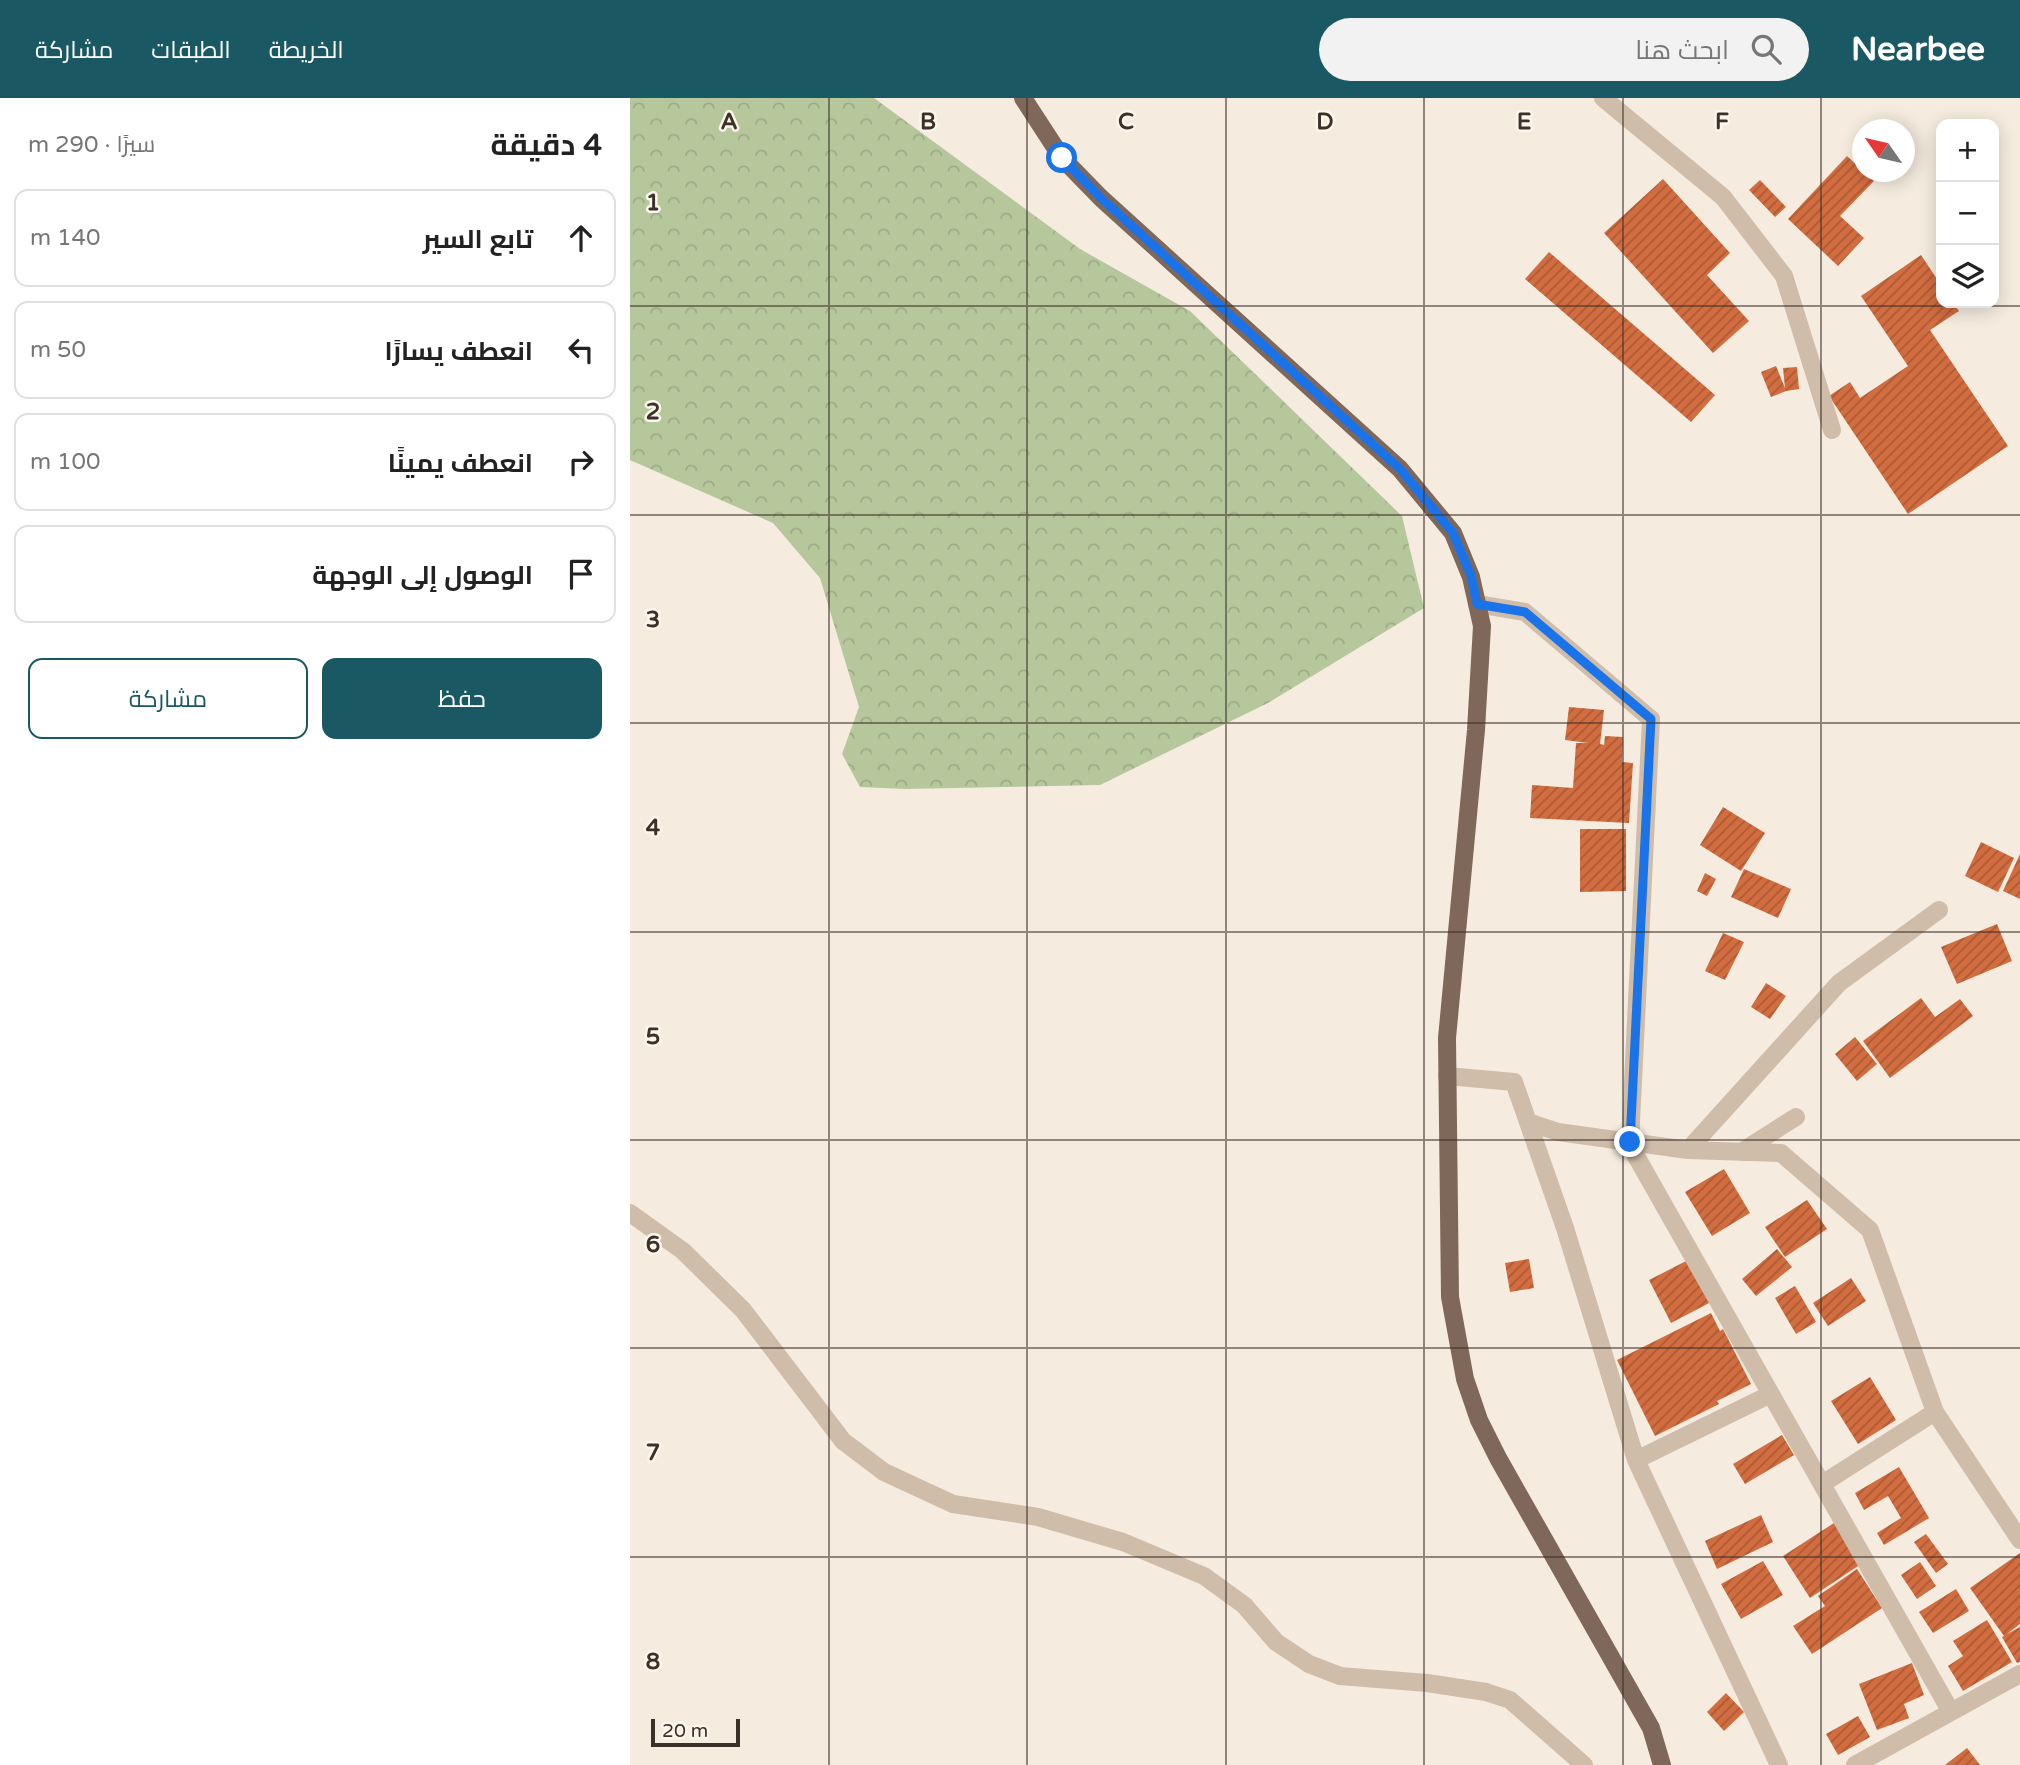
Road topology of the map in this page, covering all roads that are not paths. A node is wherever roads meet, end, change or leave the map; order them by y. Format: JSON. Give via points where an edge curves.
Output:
{"nodes":[{"id":1,"x":1023,"y":98,"type":"edge"},
{"id":2,"x":1603,"y":98,"type":"edge"},
{"id":3,"x":1832,"y":430,"type":"dead end"},
{"id":4,"x":1477,"y":604,"type":"junction"},
{"id":5,"x":1939,"y":910,"type":"dead end"},
{"id":6,"x":1447,"y":1076,"type":"junction"},
{"id":7,"x":1796,"y":1117,"type":"dead end"},
{"id":8,"x":1528,"y":1122,"type":"junction"},
{"id":9,"x":1630,"y":1142,"type":"junction"},
{"id":10,"x":1688,"y":1150,"type":"junction"},
{"id":11,"x":1741,"y":1152,"type":"junction"},
{"id":12,"x":630,"y":1213,"type":"edge"},
{"id":13,"x":1771,"y":1394,"type":"junction"},
{"id":14,"x":1935,"y":1412,"type":"junction"},
{"id":15,"x":1636,"y":1460,"type":"junction"},
{"id":16,"x":1822,"y":1485,"type":"junction"},
{"id":17,"x":2020,"y":1540,"type":"edge"},
{"id":18,"x":2020,"y":1674,"type":"edge"},
{"id":19,"x":1951,"y":1712,"type":"junction"},
{"id":20,"x":1584,"y":1765,"type":"edge"},
{"id":21,"x":1662,"y":1765,"type":"edge"},
{"id":22,"x":1779,"y":1765,"type":"edge"},
{"id":23,"x":1855,"y":1765,"type":"edge"}],
"edges":[{"from":1,"to":4,"type":"main road","via":[[1062,158],[1101,198],[1400,469],[1453,533]]},
{"from":2,"to":3,"type":"street","via":[[1723,197],[1784,276]]},
{"from":4,"to":6,"type":"main road","via":[[1482,626],[1477,717]]},
{"from":4,"to":9,"type":"street","via":[[1525,612],[1651,719]]},
{"from":5,"to":10,"type":"street","via":[[1839,982]]},
{"from":6,"to":8,"type":"street","via":[[1514,1082]]},
{"from":6,"to":21,"type":"main road","via":[[1450,1297],[1465,1379],[1498,1458],[1651,1728]]},
{"from":7,"to":11,"type":"street"},
{"from":8,"to":9,"type":"street","via":[[1558,1132]]},
{"from":8,"to":15,"type":"street"},
{"from":9,"to":10,"type":"street"},
{"from":9,"to":13,"type":"street"},
{"from":10,"to":11,"type":"street"},
{"from":11,"to":14,"type":"street","via":[[1781,1153],[1870,1230]]},
{"from":12,"to":20,"type":"street","via":[[683,1251],[743,1310],[843,1441],[884,1472],[953,1504],[1038,1517],[1087,1531],[1204,1576],[1244,1605],[1276,1642],[1309,1664],[1340,1676],[1427,1683],[1510,1700]]},
{"from":13,"to":15,"type":"street"},
{"from":13,"to":16,"type":"street"},
{"from":14,"to":16,"type":"street"},
{"from":14,"to":17,"type":"street"},
{"from":15,"to":22,"type":"street"},
{"from":16,"to":19,"type":"street"},
{"from":18,"to":19,"type":"street"},
{"from":19,"to":23,"type":"street"}]}
